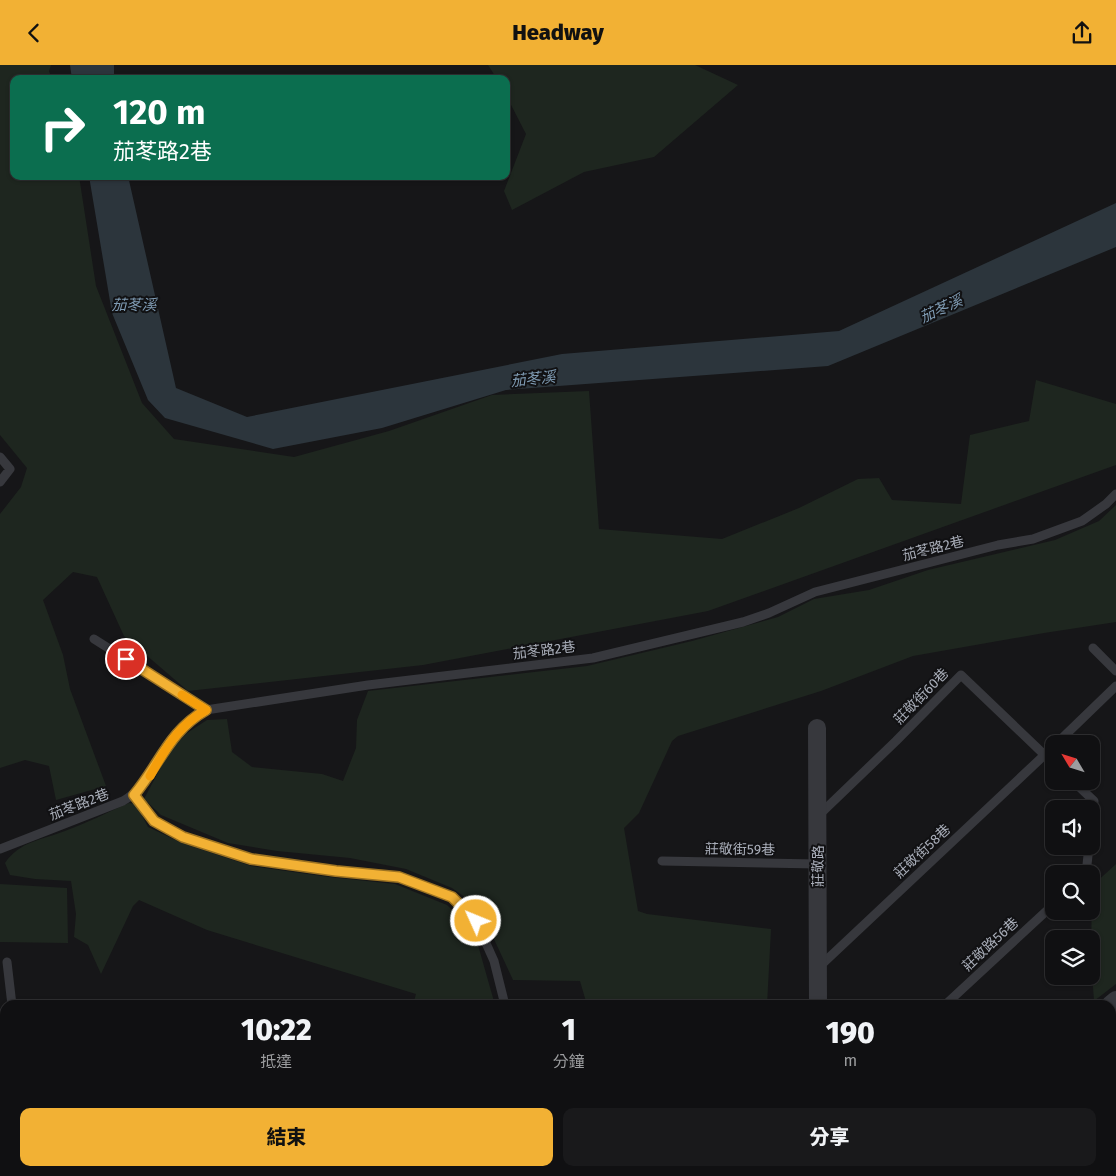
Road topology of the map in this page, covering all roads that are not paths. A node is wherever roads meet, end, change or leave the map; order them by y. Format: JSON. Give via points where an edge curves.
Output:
{"nodes":[{"id":1,"x":0,"y":457,"type":"edge"},
{"id":2,"x":0,"y":482,"type":"edge"},
{"id":3,"x":1116,"y":494,"type":"edge"},
{"id":4,"x":94,"y":639,"type":"dead end"},
{"id":5,"x":1093,"y":647,"type":"dead end"},
{"id":6,"x":1116,"y":671,"type":"edge"},
{"id":7,"x":1116,"y":686,"type":"edge"},
{"id":8,"x":206,"y":710,"type":"junction"},
{"id":9,"x":817,"y":728,"type":"dead end"},
{"id":10,"x":1065,"y":735,"type":"edge"},
{"id":11,"x":1044,"y":755,"type":"joint"},
{"id":12,"x":1082,"y":790,"type":"edge"},
{"id":13,"x":134,"y":795,"type":"junction"},
{"id":14,"x":1093,"y":800,"type":"edge"},
{"id":15,"x":818,"y":816,"type":"junction"},
{"id":16,"x":0,"y":849,"type":"edge"},
{"id":17,"x":662,"y":861,"type":"dead end"},
{"id":18,"x":818,"y":864,"type":"junction"},
{"id":19,"x":1045,"y":912,"type":"edge"},
{"id":20,"x":7,"y":962,"type":"dead end"},
{"id":21,"x":819,"y":968,"type":"junction"},
{"id":22,"x":11,"y":1000,"type":"edge"},
{"id":23,"x":504,"y":1000,"type":"edge"},
{"id":24,"x":818,"y":1000,"type":"edge"},
{"id":25,"x":950,"y":1000,"type":"edge"}],
"edges":[{"from":1,"to":2,"type":"lane","via":[[10,469]]},
{"from":3,"to":8,"type":"lane","name":"茄苳路2巷","via":[[1082,521],[1033,539],[815,592],[743,622],[593,658],[368,685]]},
{"from":4,"to":8,"type":"lane"},
{"from":5,"to":6,"type":"lane"},
{"from":7,"to":10,"type":"lane","name":"莊敬街58巷"},
{"from":8,"to":13,"type":"lane","name":"茄苳路2巷","via":[[174,736]]},
{"from":9,"to":15,"type":"street","name":"莊敬路"},
{"from":11,"to":15,"type":"lane","name":"莊敬街60巷","via":[[961,675]]},
{"from":11,"to":21,"type":"lane","name":"莊敬街58巷"},
{"from":12,"to":14,"type":"lane"},
{"from":13,"to":16,"type":"lane","name":"茄苳路2巷"},
{"from":13,"to":23,"type":"lane","via":[[154,821],[183,837],[251,859],[399,877],[452,897],[476,921],[494,961]]},
{"from":15,"to":18,"type":"street","name":"莊敬路"},
{"from":17,"to":18,"type":"lane","name":"莊敬街59巷"},
{"from":18,"to":21,"type":"street","name":"莊敬路"},
{"from":19,"to":25,"type":"lane","name":"莊敬路56巷"},
{"from":20,"to":22,"type":"lane"},
{"from":21,"to":24,"type":"street","name":"莊敬路"}]}
